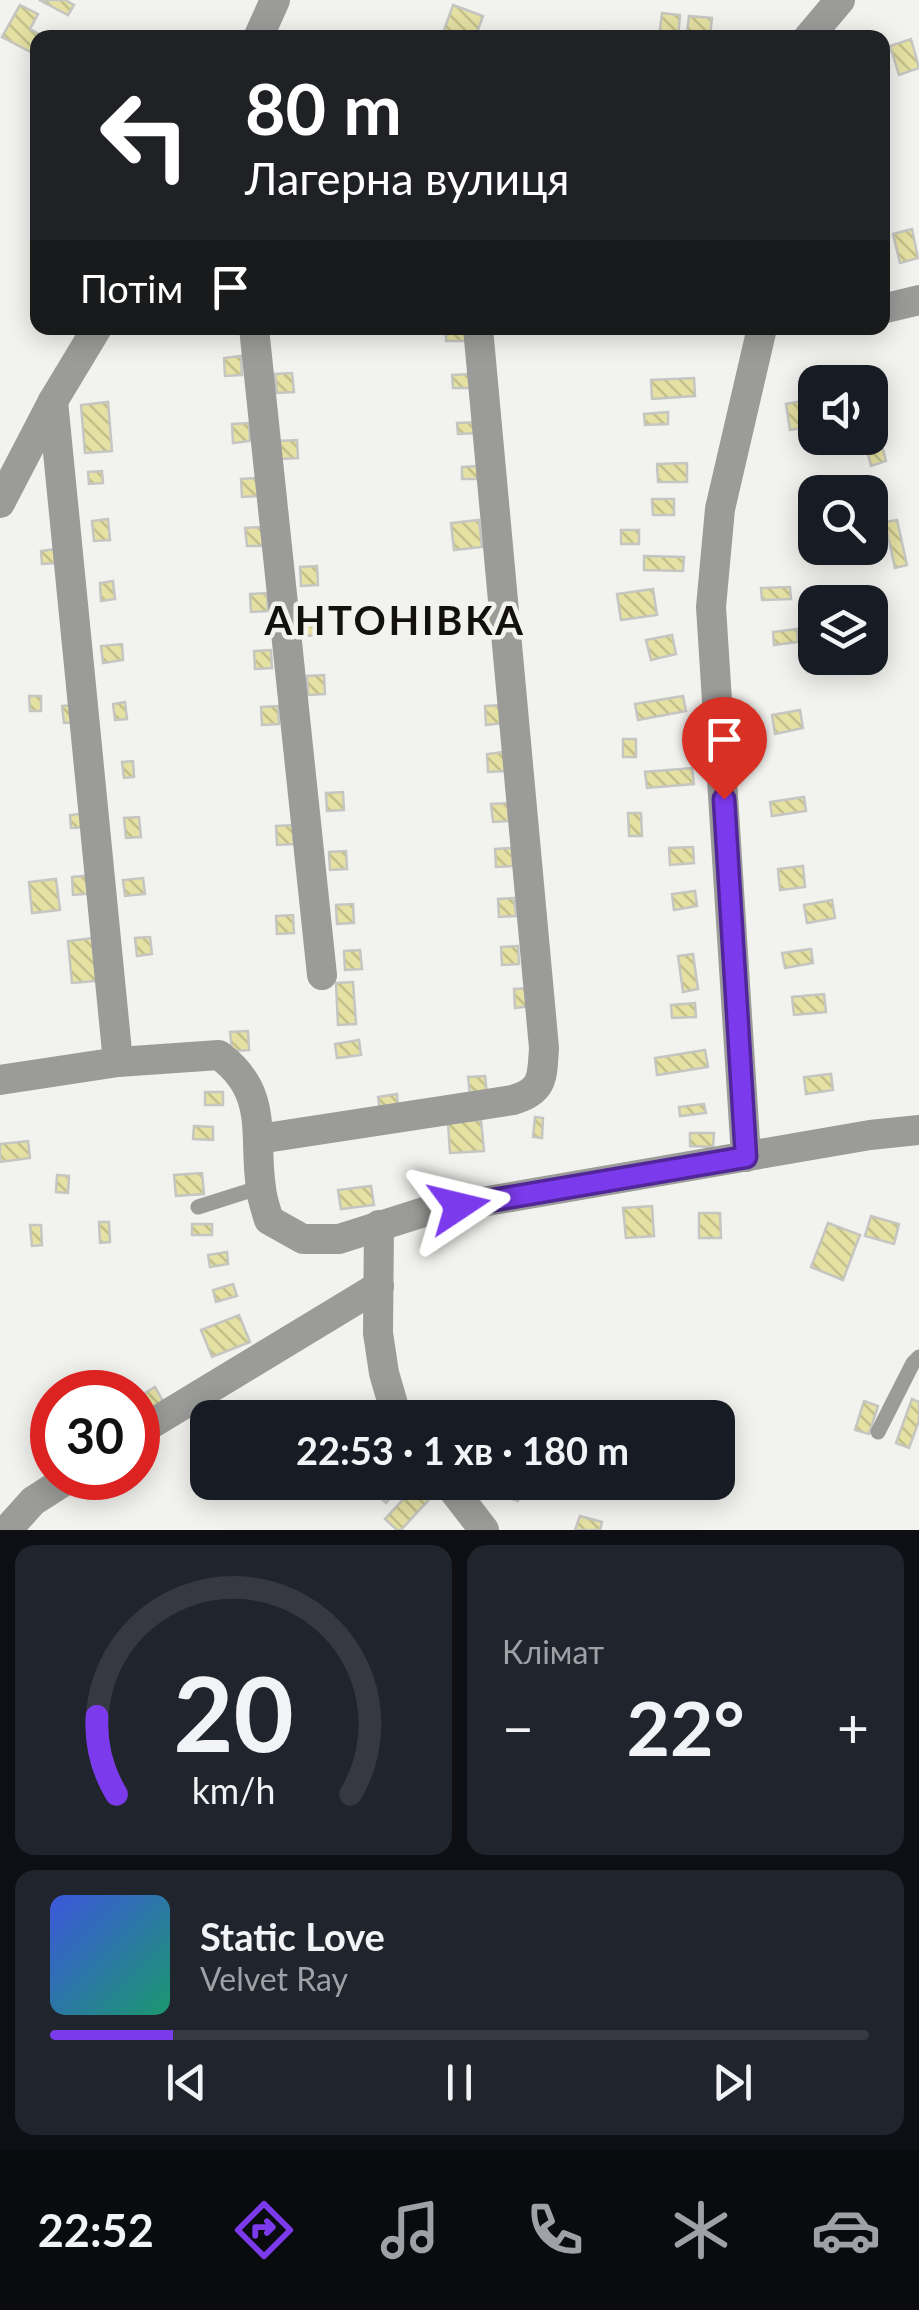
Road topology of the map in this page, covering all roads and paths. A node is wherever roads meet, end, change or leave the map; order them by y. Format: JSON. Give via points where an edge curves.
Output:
{"nodes":[{"id":1,"x":275,"y":0,"type":"edge"},
{"id":2,"x":840,"y":0,"type":"edge"},
{"id":3,"x":262,"y":30,"type":"edge"},
{"id":4,"x":814,"y":30,"type":"edge"},
{"id":5,"x":919,"y":300,"type":"edge"},
{"id":6,"x":890,"y":307,"type":"edge"},
{"id":7,"x":93,"y":335,"type":"edge"},
{"id":8,"x":255,"y":335,"type":"edge"},
{"id":9,"x":479,"y":335,"type":"edge"},
{"id":10,"x":760,"y":335,"type":"edge"},
{"id":11,"x":52,"y":402,"type":"junction"},
{"id":12,"x":0,"y":504,"type":"edge"},
{"id":13,"x":322,"y":975,"type":"dead end"},
{"id":14,"x":118,"y":1062,"type":"junction"},
{"id":15,"x":0,"y":1080,"type":"edge"},
{"id":16,"x":919,"y":1130,"type":"edge"},
{"id":17,"x":260,"y":1139,"type":"junction"},
{"id":18,"x":746,"y":1157,"type":"junction"},
{"id":19,"x":261,"y":1187,"type":"junction"},
{"id":20,"x":198,"y":1207,"type":"dead end"},
{"id":21,"x":379,"y":1224,"type":"junction"},
{"id":22,"x":379,"y":1286,"type":"junction"},
{"id":23,"x":919,"y":1358,"type":"edge"},
{"id":24,"x":392,"y":1400,"type":"edge"},
{"id":25,"x":160,"y":1419,"type":"edge"},
{"id":26,"x":878,"y":1432,"type":"dead end"},
{"id":27,"x":35,"y":1500,"type":"edge"},
{"id":28,"x":461,"y":1500,"type":"edge"},
{"id":29,"x":7,"y":1530,"type":"edge"},
{"id":30,"x":484,"y":1530,"type":"edge"}],
"edges":[{"from":1,"to":3,"type":"street"},
{"from":2,"to":4,"type":"street"},
{"from":5,"to":6,"type":"street"},
{"from":7,"to":11,"type":"street"},
{"from":8,"to":13,"type":"street"},
{"from":9,"to":17,"type":"street","via":[[542,1082],[513,1100]]},
{"from":10,"to":18,"type":"street","via":[[720,508],[711,607]]},
{"from":11,"to":12,"type":"street"},
{"from":11,"to":14,"type":"street"},
{"from":14,"to":15,"type":"street"},
{"from":14,"to":17,"type":"street","via":[[219,1055],[250,1090]]},
{"from":16,"to":18,"type":"street"},
{"from":17,"to":19,"type":"street"},
{"from":18,"to":21,"type":"street"},
{"from":19,"to":20,"type":"lane"},
{"from":19,"to":21,"type":"street","via":[[269,1220],[303,1239],[339,1239]]},
{"from":21,"to":22,"type":"street"},
{"from":22,"to":24,"type":"street","via":[[378,1333]]},
{"from":22,"to":25,"type":"street"},
{"from":23,"to":26,"type":"lane"},
{"from":27,"to":29,"type":"street"},
{"from":28,"to":30,"type":"street"}]}
